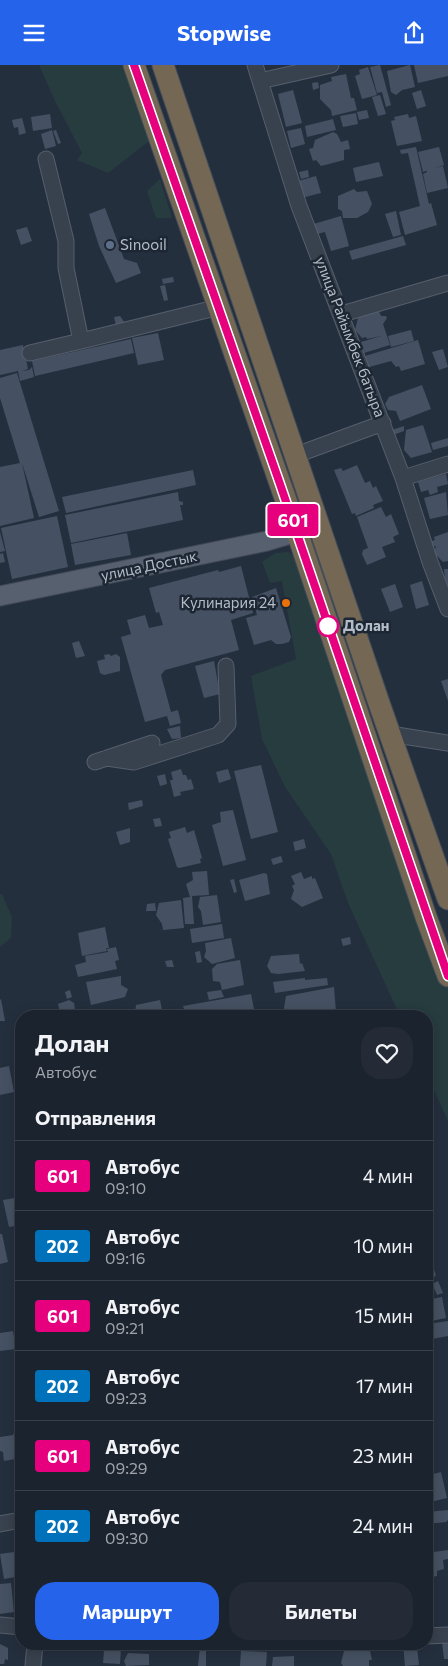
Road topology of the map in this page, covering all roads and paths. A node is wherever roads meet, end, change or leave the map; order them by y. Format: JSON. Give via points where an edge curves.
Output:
{"nodes":[{"id":1,"x":134,"y":65,"type":"edge"},
{"id":2,"x":163,"y":65,"type":"edge"},
{"id":3,"x":255,"y":65,"type":"edge"},
{"id":4,"x":331,"y":65,"type":"edge"},
{"id":5,"x":260,"y":81,"type":"junction"},
{"id":6,"x":46,"y":159,"type":"dead end"},
{"id":7,"x":448,"y":283,"type":"edge"},
{"id":8,"x":218,"y":307,"type":"junction"},
{"id":9,"x":342,"y":314,"type":"junction"},
{"id":10,"x":81,"y":341,"type":"junction"},
{"id":11,"x":30,"y":353,"type":"dead end"},
{"id":12,"x":382,"y":423,"type":"junction"},
{"id":13,"x":296,"y":455,"type":"junction"},
{"id":14,"x":448,"y":464,"type":"edge"},
{"id":15,"x":403,"y":478,"type":"junction"},
{"id":16,"x":297,"y":532,"type":"junction"},
{"id":17,"x":0,"y":596,"type":"edge"},
{"id":18,"x":448,"y":609,"type":"edge"},
{"id":19,"x":226,"y":666,"type":"dead end"},
{"id":20,"x":390,"y":734,"type":"junction"},
{"id":21,"x":152,"y":743,"type":"dead end"},
{"id":22,"x":448,"y":743,"type":"edge"},
{"id":23,"x":448,"y":899,"type":"edge"},
{"id":24,"x":448,"y":976,"type":"edge"},
{"id":25,"x":15,"y":1521,"type":"edge"},
{"id":26,"x":0,"y":1524,"type":"edge"},
{"id":27,"x":0,"y":1625,"type":"edge"},
{"id":28,"x":15,"y":1626,"type":"edge"},
{"id":29,"x":448,"y":1635,"type":"edge"},
{"id":30,"x":433,"y":1636,"type":"edge"},
{"id":31,"x":34,"y":1650,"type":"edge"},
{"id":32,"x":33,"y":1666,"type":"edge"}],
"edges":[{"from":1,"to":8,"type":"highway"},
{"from":2,"to":13,"type":"highway"},
{"from":3,"to":5,"type":"street","name":"улица Райымбек батыра"},
{"from":4,"to":5,"type":"street"},
{"from":5,"to":9,"type":"street","name":"улица Райымбек батыра","via":[[299,206]]},
{"from":6,"to":10,"type":"street","via":[[66,241],[66,268]]},
{"from":7,"to":9,"type":"street"},
{"from":8,"to":10,"type":"street"},
{"from":8,"to":16,"type":"highway"},
{"from":9,"to":12,"type":"street","name":"улица Райымбек батыра"},
{"from":10,"to":11,"type":"street"},
{"from":12,"to":13,"type":"street"},
{"from":12,"to":15,"type":"street","name":"улица Райымбек батыра"},
{"from":13,"to":20,"type":"highway"},
{"from":14,"to":15,"type":"street"},
{"from":15,"to":18,"type":"street","name":"улица Райымбек батыра"},
{"from":16,"to":17,"type":"main road","name":"улица Достык"},
{"from":16,"to":24,"type":"highway"},
{"from":19,"to":21,"type":"street","via":[[228,724],[218,735],[134,762],[101,760]]},
{"from":20,"to":22,"type":"street"},
{"from":20,"to":23,"type":"highway"},
{"from":25,"to":26,"type":"street"},
{"from":27,"to":28,"type":"street"},
{"from":29,"to":30,"type":"street"},
{"from":31,"to":32,"type":"street"}]}
